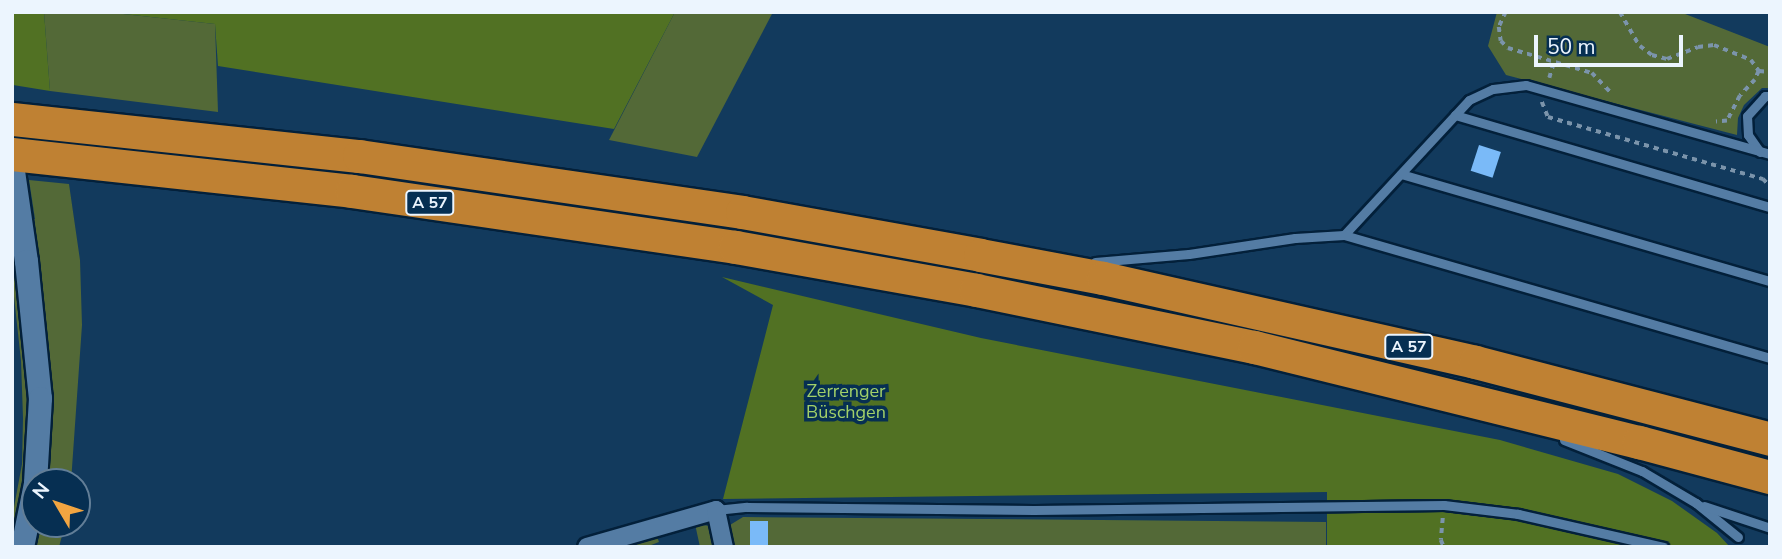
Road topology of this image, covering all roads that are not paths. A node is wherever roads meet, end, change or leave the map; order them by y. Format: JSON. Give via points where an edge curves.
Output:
{"nodes":[{"id":1,"x":1770,"y":96,"type":"edge"},
{"id":2,"x":1455,"y":115,"type":"junction"},
{"id":3,"x":12,"y":119,"type":"edge"},
{"id":4,"x":1765,"y":153,"type":"edge"},
{"id":5,"x":13,"y":166,"type":"edge"},
{"id":6,"x":1401,"y":174,"type":"junction"},
{"id":7,"x":1770,"y":207,"type":"edge"},
{"id":8,"x":1344,"y":235,"type":"junction"},
{"id":9,"x":1044,"y":267,"type":"junction"},
{"id":10,"x":1770,"y":281,"type":"edge"},
{"id":11,"x":1254,"y":348,"type":"junction"},
{"id":12,"x":1770,"y":358,"type":"edge"},
{"id":13,"x":1330,"y":378,"type":"dead end"},
{"id":14,"x":1551,"y":436,"type":"dead end"},
{"id":15,"x":1770,"y":439,"type":"edge"},
{"id":16,"x":36,"y":468,"type":"edge"},
{"id":17,"x":1770,"y":477,"type":"edge"},
{"id":18,"x":1696,"y":503,"type":"junction"},
{"id":19,"x":716,"y":510,"type":"junction"},
{"id":20,"x":1770,"y":528,"type":"edge"},
{"id":21,"x":1738,"y":537,"type":"dead end"},
{"id":22,"x":587,"y":547,"type":"edge"},
{"id":23,"x":724,"y":547,"type":"edge"},
{"id":24,"x":1663,"y":547,"type":"edge"}],
"edges":[{"from":1,"to":4,"type":"lane","via":[[1747,116],[1748,135]]},
{"from":2,"to":4,"type":"lane","via":[[1469,100],[1493,89],[1526,85]]},
{"from":2,"to":6,"type":"lane"},
{"from":2,"to":7,"type":"lane"},
{"from":3,"to":9,"type":"highway","number":"A 57","via":[[386,160],[742,212]]},
{"from":5,"to":11,"type":"highway","number":"A 57","via":[[352,191],[735,247],[976,290]]},
{"from":5,"to":16,"type":"street","via":[[40,398]]},
{"from":6,"to":8,"type":"lane"},
{"from":6,"to":10,"type":"lane"},
{"from":8,"to":9,"type":"lane"},
{"from":8,"to":12,"type":"lane"},
{"from":9,"to":15,"type":"highway","number":"A 57","via":[[1475,362]]},
{"from":11,"to":13,"type":"lane"},
{"from":11,"to":17,"type":"highway","number":"A 57"},
{"from":14,"to":18,"type":"lane","via":[[1642,471]]},
{"from":18,"to":20,"type":"lane"},
{"from":18,"to":21,"type":"lane"},
{"from":19,"to":22,"type":"street"},
{"from":19,"to":23,"type":"street"},
{"from":19,"to":24,"type":"lane","via":[[1444,505],[1518,514]]}]}
